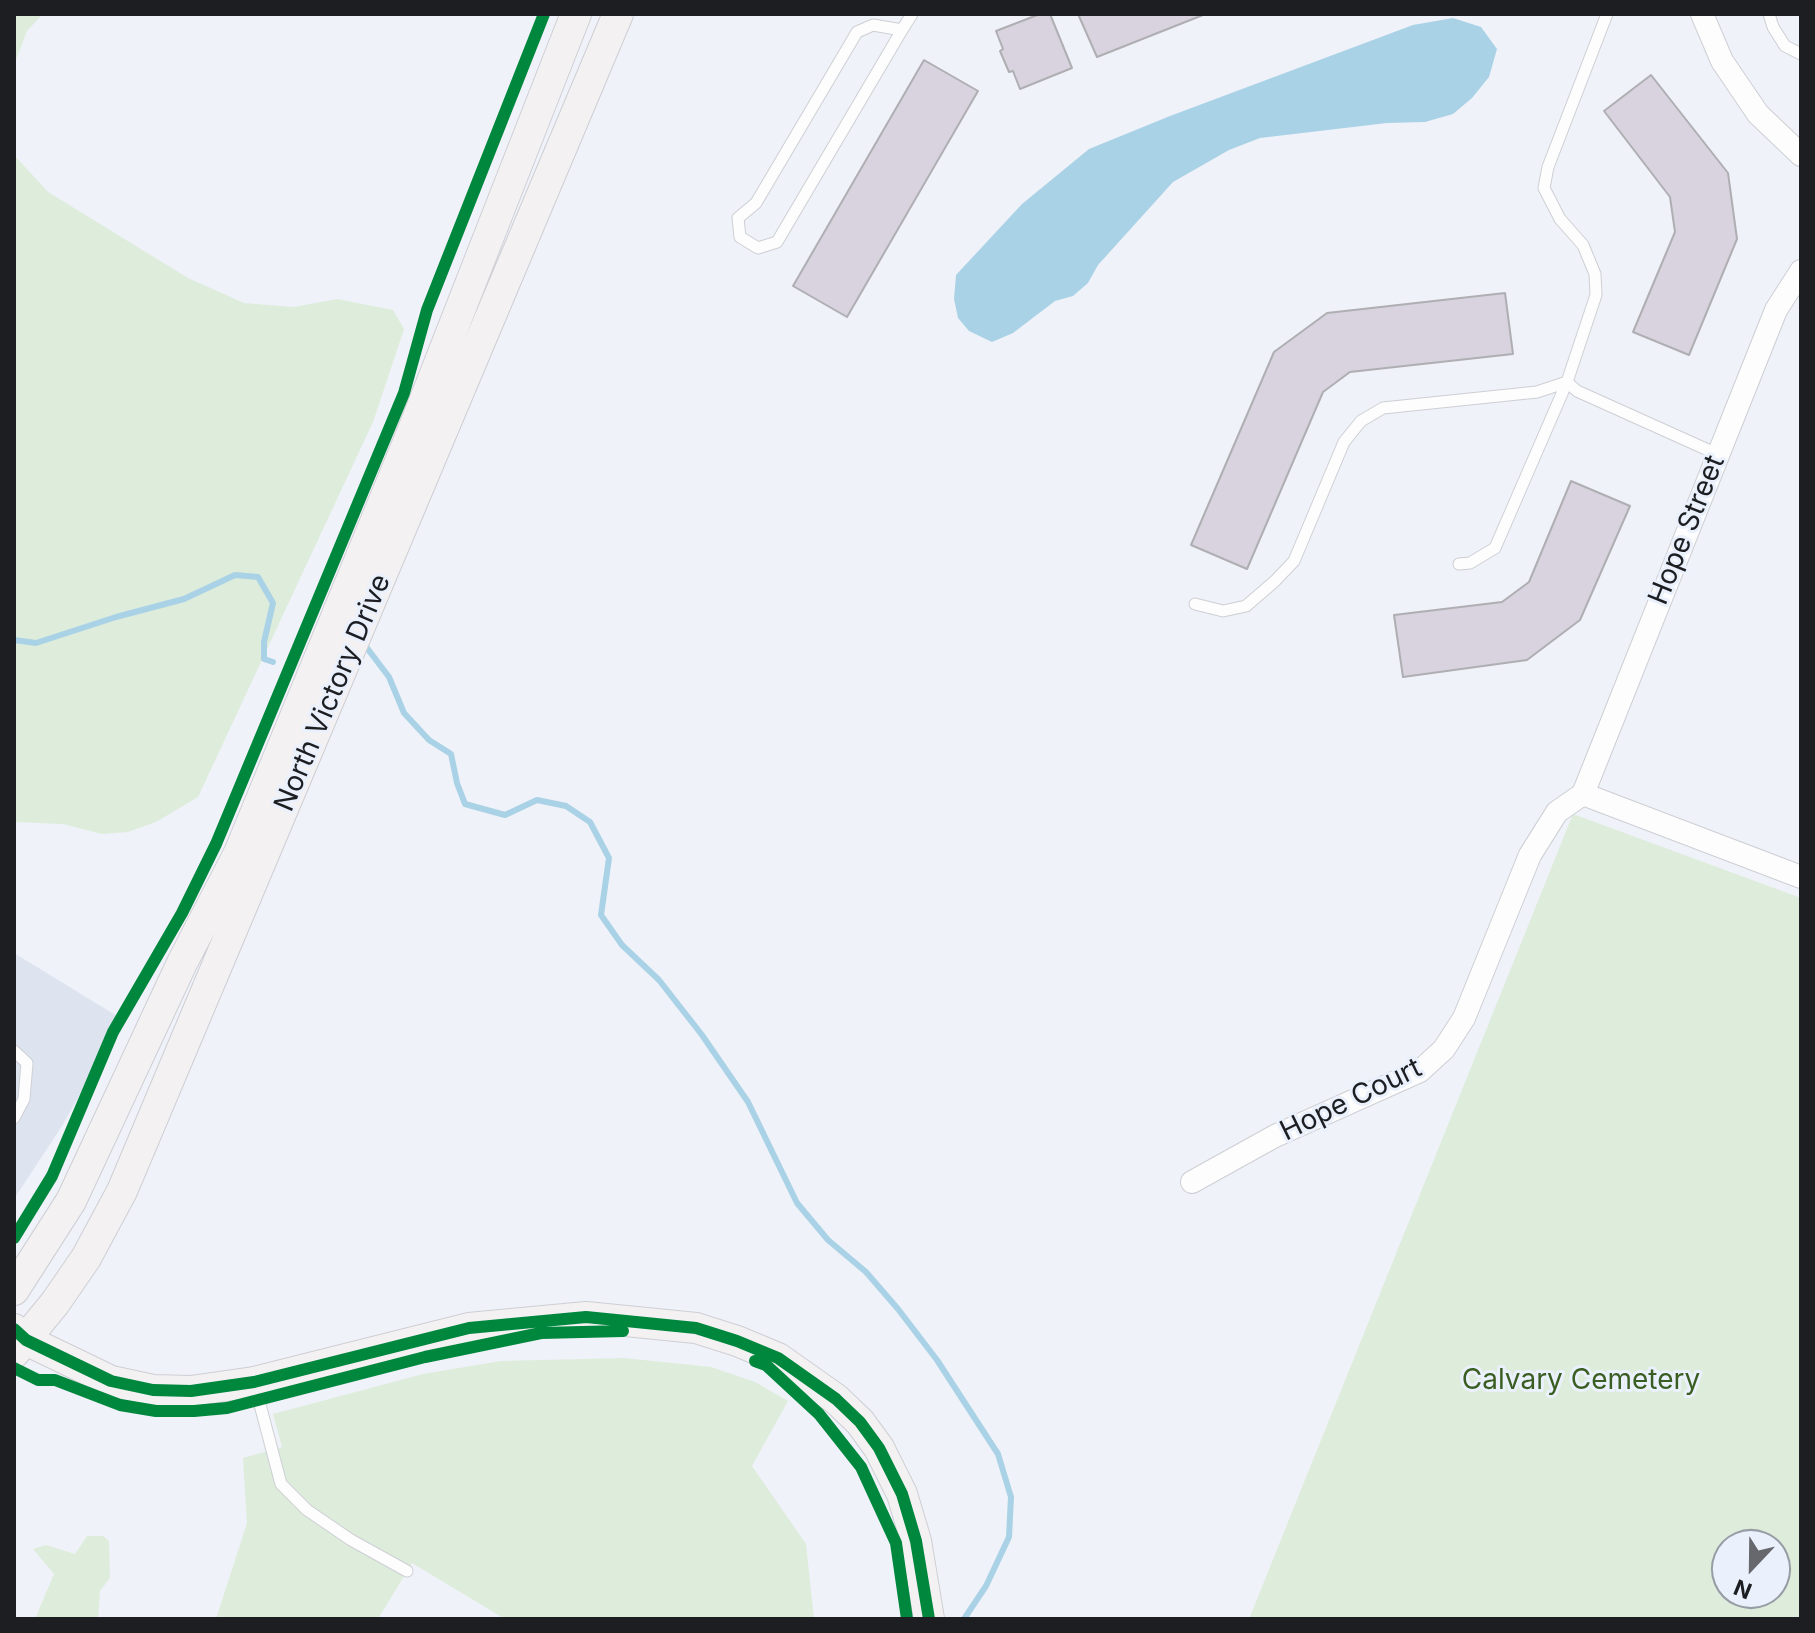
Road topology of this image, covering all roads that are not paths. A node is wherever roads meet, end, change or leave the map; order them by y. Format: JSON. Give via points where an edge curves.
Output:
{"nodes":[{"id":1,"x":576,"y":14,"type":"edge"},
{"id":2,"x":618,"y":14,"type":"edge"},
{"id":3,"x":912,"y":14,"type":"edge"},
{"id":4,"x":1607,"y":14,"type":"edge"},
{"id":5,"x":1702,"y":14,"type":"edge"},
{"id":6,"x":1769,"y":14,"type":"edge"},
{"id":7,"x":902,"y":30,"type":"junction"},
{"id":8,"x":1801,"y":54,"type":"edge"},
{"id":9,"x":1801,"y":155,"type":"edge"},
{"id":10,"x":1801,"y":271,"type":"edge"},
{"id":11,"x":1567,"y":382,"type":"junction"},
{"id":12,"x":424,"y":441,"type":"junction"},
{"id":13,"x":1717,"y":454,"type":"junction"},
{"id":14,"x":1459,"y":564,"type":"dead end"},
{"id":15,"x":1195,"y":604,"type":"dead end"},
{"id":16,"x":1583,"y":794,"type":"junction"},
{"id":17,"x":250,"y":858,"type":"junction"},
{"id":18,"x":1801,"y":877,"type":"edge"},
{"id":19,"x":14,"y":1051,"type":"edge"},
{"id":20,"x":14,"y":1078,"type":"edge"},
{"id":21,"x":25,"y":1088,"type":"junction"},
{"id":22,"x":14,"y":1118,"type":"edge"},
{"id":23,"x":1192,"y":1182,"type":"dead end"},
{"id":24,"x":14,"y":1290,"type":"edge"},
{"id":25,"x":18,"y":1341,"type":"edge"},
{"id":26,"x":254,"y":1382,"type":"junction"},
{"id":27,"x":407,"y":1571,"type":"dead end"},
{"id":28,"x":929,"y":1619,"type":"edge"}],
"edges":[{"from":1,"to":12,"type":"main road","name":"North Victory Drive"},
{"from":2,"to":12,"type":"main road","name":"North Victory Drive"},
{"from":3,"to":7,"type":"lane"},
{"from":4,"to":11,"type":"lane","via":[[1544,188],[1560,219],[1583,245],[1595,274],[1596,295]]},
{"from":5,"to":9,"type":"street","via":[[1722,61],[1758,114]]},
{"from":6,"to":8,"type":"lane","via":[[1785,46]]},
{"from":7,"to":7,"type":"lane","via":[[777,242],[758,248],[740,237],[738,218],[756,203],[857,32],[873,25]]},
{"from":10,"to":13,"type":"street","name":"Hope Street","via":[[1776,310]]},
{"from":11,"to":13,"type":"lane"},
{"from":11,"to":14,"type":"lane","via":[[1495,548]]},
{"from":11,"to":15,"type":"lane","via":[[1537,392],[1383,408],[1361,421],[1344,442],[1294,561],[1246,606],[1223,611]]},
{"from":12,"to":17,"type":"main road","name":"North Victory Drive"},
{"from":13,"to":16,"type":"street","name":"Hope Street"},
{"from":16,"to":18,"type":"street"},
{"from":16,"to":23,"type":"street","name":"Hope Court","via":[[1557,812],[1530,855],[1464,1018],[1444,1049],[1420,1071],[1275,1136]]},
{"from":17,"to":24,"type":"main road","name":"North Victory Drive","via":[[182,963],[71,1201]]},
{"from":17,"to":25,"type":"main road","name":"North Victory Drive","via":[[122,1191],[86,1258]]},
{"from":19,"to":21,"type":"lane","via":[[27,1063]]},
{"from":20,"to":21,"type":"lane"},
{"from":21,"to":22,"type":"lane"},
{"from":25,"to":26,"type":"main road","via":[[138,1388],[191,1391]]},
{"from":26,"to":27,"type":"lane","via":[[281,1484],[307,1510]]},
{"from":26,"to":28,"type":"main road","via":[[469,1328],[586,1317],[696,1328],[737,1341],[778,1358],[836,1399],[879,1448],[902,1494],[916,1541]]}]}
